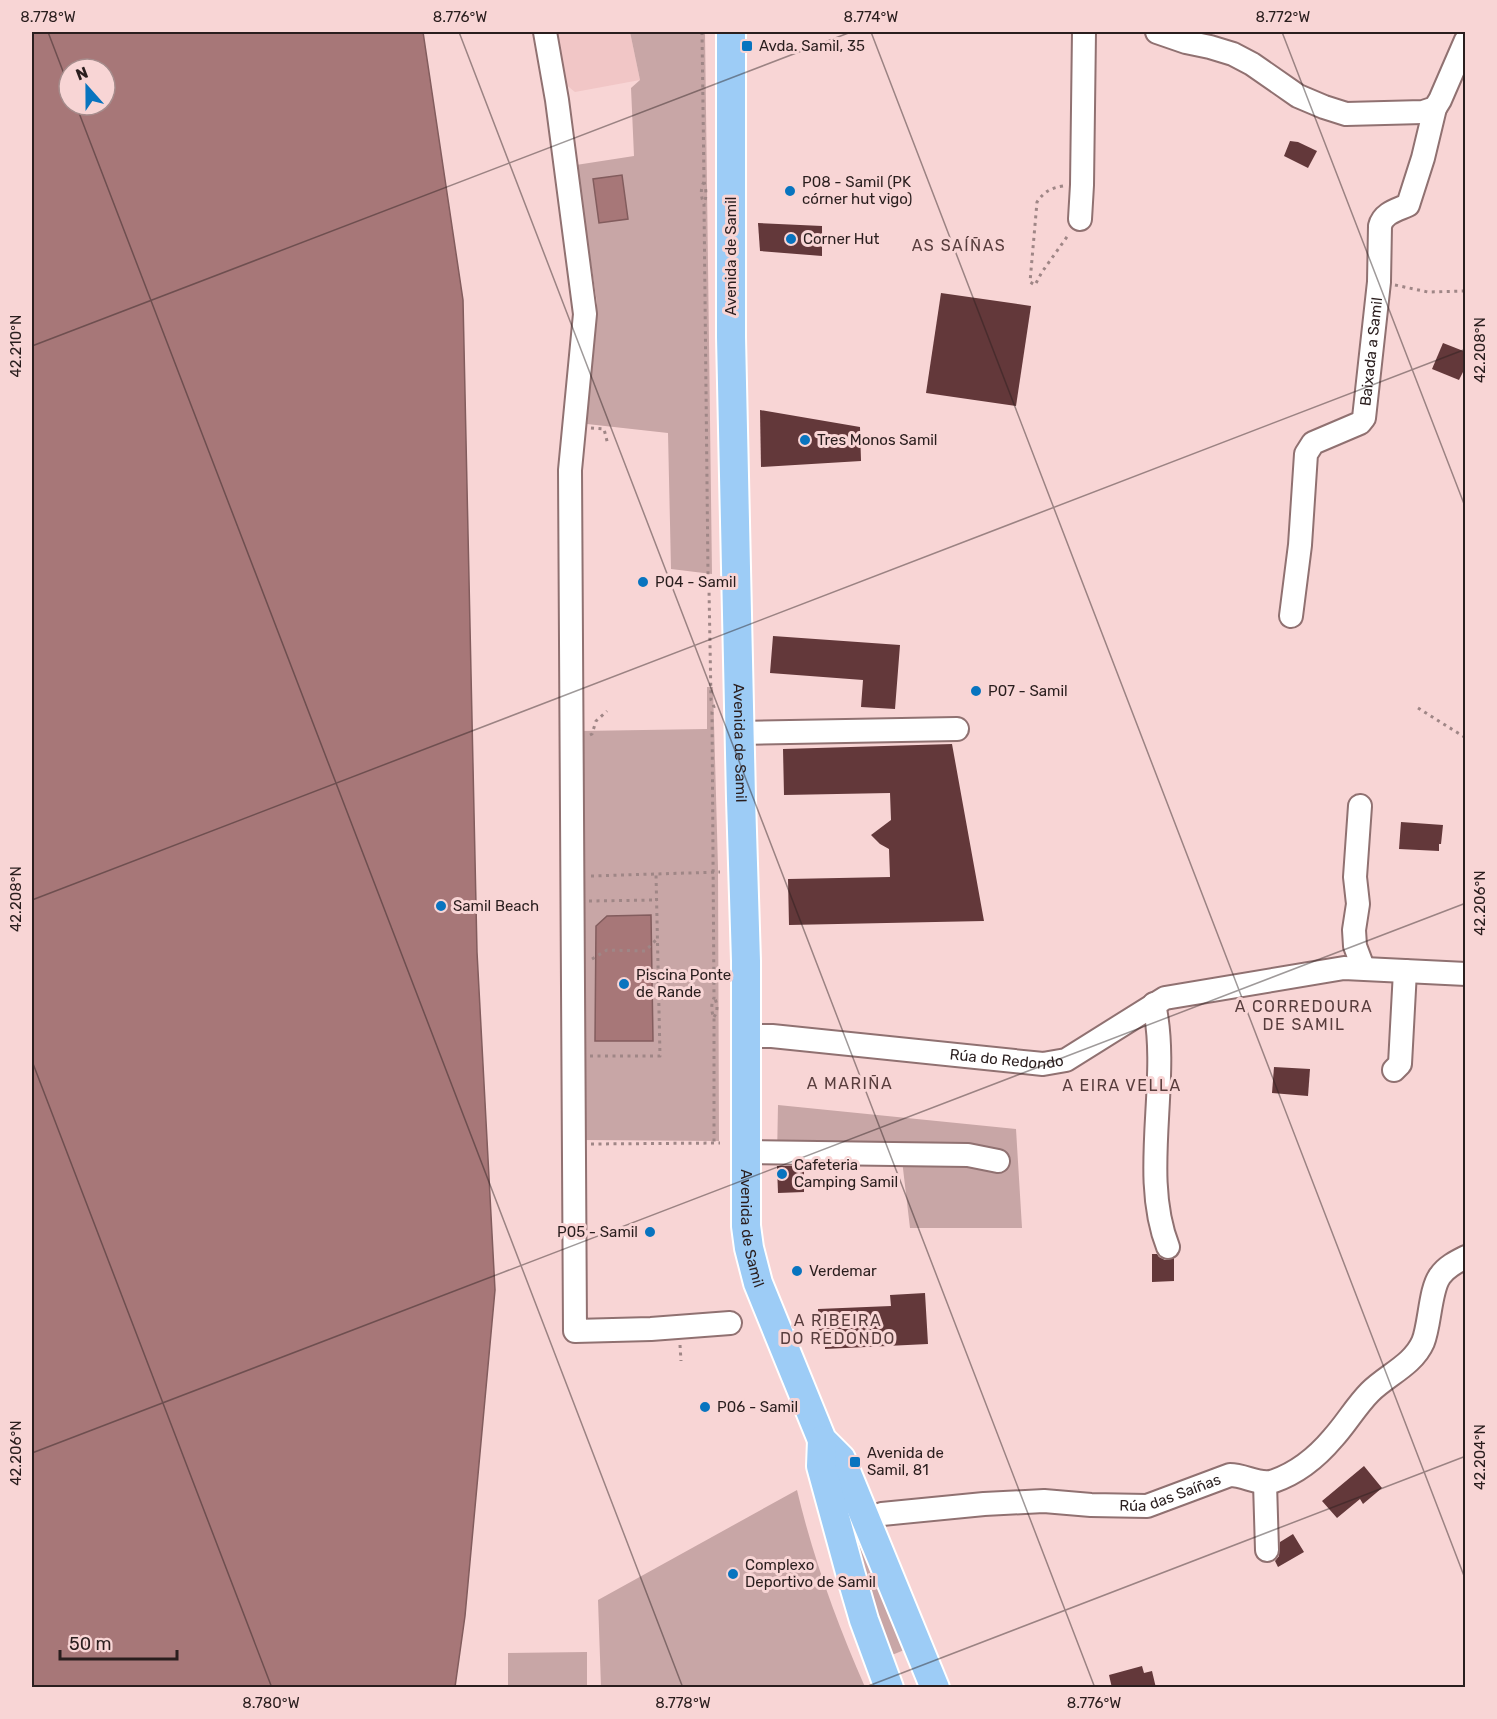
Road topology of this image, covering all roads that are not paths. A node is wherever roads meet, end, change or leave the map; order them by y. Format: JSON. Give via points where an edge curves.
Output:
{"nodes":[{"id":1,"x":546,"y":32,"type":"edge"},
{"id":2,"x":731,"y":32,"type":"edge"},
{"id":3,"x":1084,"y":32,"type":"edge"},
{"id":4,"x":1157,"y":32,"type":"edge"},
{"id":5,"x":1466,"y":40,"type":"edge"},
{"id":6,"x":1435,"y":108,"type":"junction"},
{"id":7,"x":1080,"y":219,"type":"road end"},
{"id":8,"x":1291,"y":616,"type":"dead end"},
{"id":9,"x":957,"y":729,"type":"dead end"},
{"id":10,"x":739,"y":733,"type":"junction"},
{"id":11,"x":1360,"y":806,"type":"dead end"},
{"id":12,"x":1362,"y":968,"type":"junction"},
{"id":13,"x":1405,"y":971,"type":"junction"},
{"id":14,"x":1466,"y":974,"type":"edge"},
{"id":15,"x":1154,"y":1004,"type":"junction"},
{"id":16,"x":746,"y":1035,"type":"junction"},
{"id":17,"x":1394,"y":1070,"type":"dead end"},
{"id":18,"x":733,"y":1148,"type":"junction"},
{"id":19,"x":998,"y":1161,"type":"dead end"},
{"id":20,"x":1168,"y":1247,"type":"dead end"},
{"id":21,"x":1466,"y":1257,"type":"edge"},
{"id":22,"x":730,"y":1323,"type":"dead end"},
{"id":23,"x":822,"y":1440,"type":"junction"},
{"id":24,"x":1265,"y":1483,"type":"junction"},
{"id":25,"x":866,"y":1520,"type":"junction"},
{"id":26,"x":1267,"y":1550,"type":"dead end"},
{"id":27,"x":931,"y":1677,"type":"edge"},
{"id":28,"x":888,"y":1685,"type":"edge"}],
"edges":[{"from":1,"to":22,"type":"street","via":[[585,314],[570,470],[575,1331]]},
{"from":2,"to":10,"type":"main road","name":"Avenida de Samil","via":[[731,337]]},
{"from":3,"to":7,"type":"street"},
{"from":4,"to":6,"type":"street","via":[[1233,54],[1298,96],[1346,114],[1423,112]]},
{"from":5,"to":6,"type":"street","name":"Baixada a Samil"},
{"from":6,"to":8,"type":"street","name":"Baixada a Samil","via":[[1408,205],[1391,212],[1380,226],[1379,282],[1364,418],[1313,443],[1306,454]]},
{"from":9,"to":10,"type":"street"},
{"from":10,"to":16,"type":"main road","name":"Avenida de Samil"},
{"from":11,"to":12,"type":"street","via":[[1354,930]]},
{"from":12,"to":13,"type":"street","name":"Rúa do Redondo"},
{"from":12,"to":15,"type":"street","name":"Rúa do Redondo","via":[[1327,970],[1165,998]]},
{"from":13,"to":14,"type":"street","name":"Rúa do Redondo"},
{"from":13,"to":17,"type":"street","via":[[1400,1064]]},
{"from":15,"to":16,"type":"street","name":"Rúa do Redondo","via":[[1066,1060],[1043,1064]]},
{"from":15,"to":20,"type":"street","via":[[1159,1048],[1157,1196]]},
{"from":16,"to":18,"type":"main road","name":"Avenida de Samil"},
{"from":18,"to":19,"type":"street","via":[[968,1155]]},
{"from":18,"to":23,"type":"main road","name":"Avenida de Samil","via":[[753,1265]]},
{"from":21,"to":24,"type":"street","via":[[1439,1277],[1423,1341],[1415,1355],[1366,1396],[1311,1460],[1298,1470]]},
{"from":23,"to":25,"type":"main road","name":"Avenida de Samil","via":[[841,1459]]},
{"from":23,"to":28,"type":"main road","name":"Avenida de Samil","via":[[821,1466],[864,1620]]},
{"from":24,"to":25,"type":"street","name":"Rúa das Saíñas","via":[[1230,1475],[1147,1506],[1012,1502],[882,1514]]},
{"from":24,"to":26,"type":"street"},
{"from":25,"to":27,"type":"main road","name":"Avenida de Samil"},
{"from":27,"to":28,"type":"main road","via":[[914,1659],[908,1659],[896,1665]]}]}
